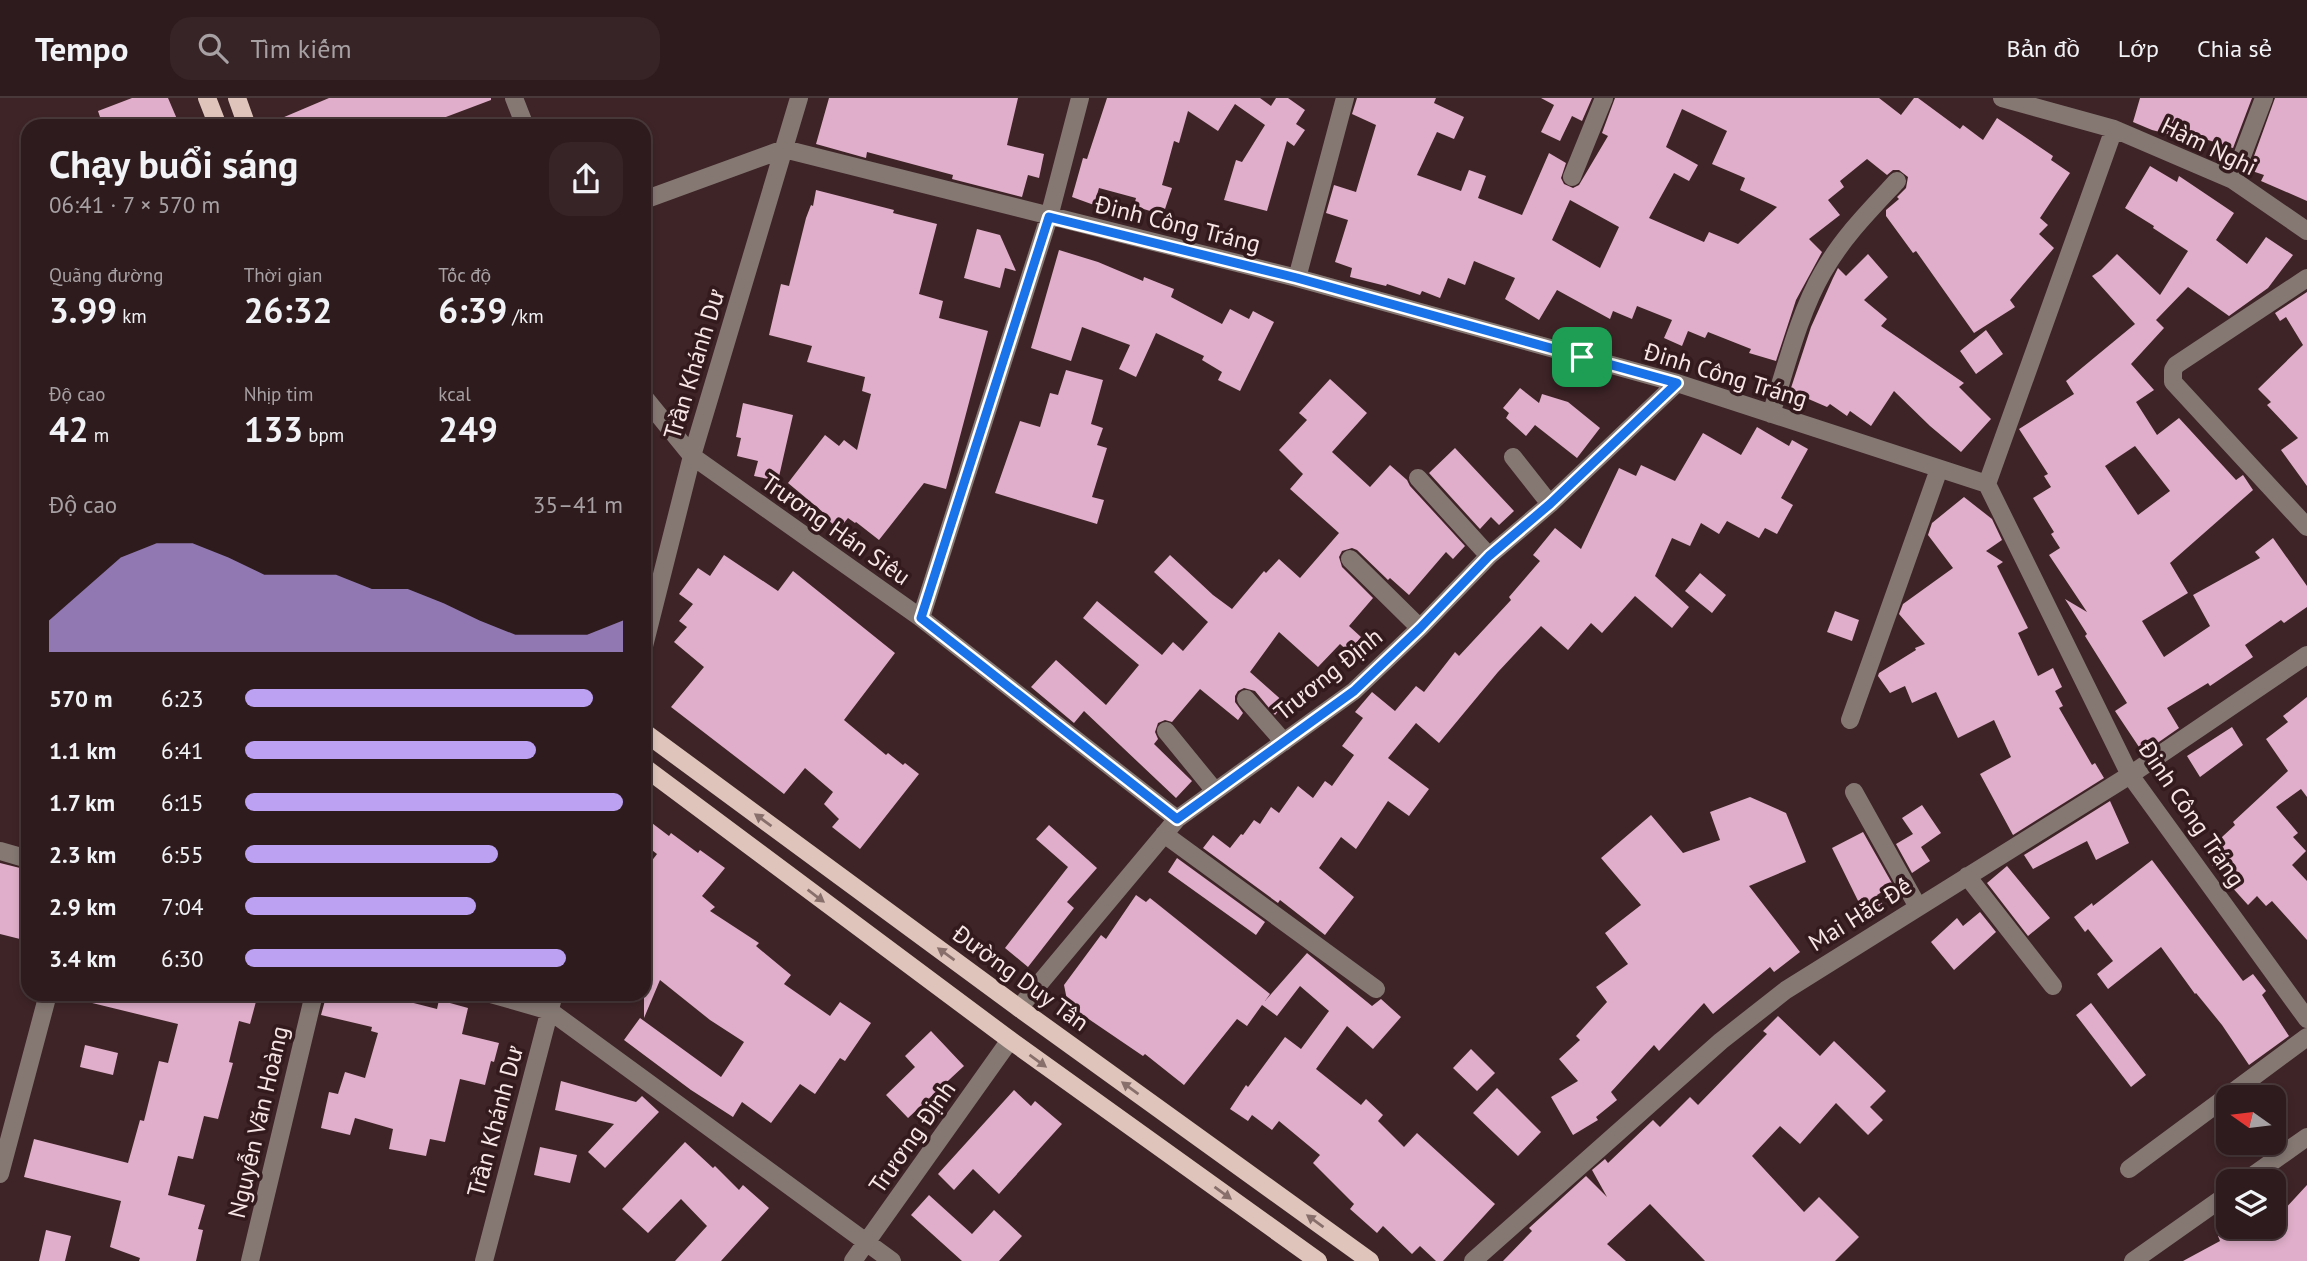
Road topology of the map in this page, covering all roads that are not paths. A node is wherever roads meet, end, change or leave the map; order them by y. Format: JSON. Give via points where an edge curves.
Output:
{"nodes":[{"id":1,"x":208,"y":98,"type":"edge"},
{"id":2,"x":237,"y":98,"type":"edge"},
{"id":3,"x":514,"y":98,"type":"edge"},
{"id":4,"x":799,"y":98,"type":"edge"},
{"id":5,"x":1080,"y":98,"type":"edge"},
{"id":6,"x":1345,"y":98,"type":"edge"},
{"id":7,"x":1605,"y":98,"type":"edge"},
{"id":8,"x":2002,"y":98,"type":"edge"},
{"id":9,"x":2264,"y":98,"type":"edge"},
{"id":10,"x":216,"y":119,"type":"edge"},
{"id":11,"x":244,"y":119,"type":"edge"},
{"id":12,"x":522,"y":119,"type":"edge"},
{"id":13,"x":2114,"y":129,"type":"junction"},
{"id":14,"x":784,"y":149,"type":"junction"},
{"id":15,"x":1572,"y":177,"type":"dead end"},
{"id":16,"x":2233,"y":180,"type":"junction"},
{"id":17,"x":1897,"y":181,"type":"dead end"},
{"id":18,"x":651,"y":197,"type":"edge"},
{"id":19,"x":1049,"y":217,"type":"junction"},
{"id":20,"x":2307,"y":232,"type":"edge"},
{"id":21,"x":1297,"y":278,"type":"junction"},
{"id":22,"x":2307,"y":278,"type":"edge"},
{"id":23,"x":1677,"y":383,"type":"junction"},
{"id":24,"x":651,"y":406,"type":"edge"},
{"id":25,"x":1771,"y":414,"type":"junction"},
{"id":26,"x":692,"y":456,"type":"junction"},
{"id":27,"x":1513,"y":457,"type":"dead end"},
{"id":28,"x":1939,"y":469,"type":"junction"},
{"id":29,"x":1418,"y":478,"type":"dead end"},
{"id":30,"x":1987,"y":484,"type":"junction"},
{"id":31,"x":1550,"y":504,"type":"junction"},
{"id":32,"x":2307,"y":527,"type":"edge"},
{"id":33,"x":1489,"y":556,"type":"junction"},
{"id":34,"x":1350,"y":559,"type":"dead end"},
{"id":35,"x":651,"y":618,"type":"edge"},
{"id":36,"x":921,"y":618,"type":"junction"},
{"id":37,"x":1420,"y":628,"type":"junction"},
{"id":38,"x":2307,"y":655,"type":"edge"},
{"id":39,"x":1246,"y":699,"type":"dead end"},
{"id":40,"x":1850,"y":720,"type":"dead end"},
{"id":41,"x":1166,"y":732,"type":"dead end"},
{"id":42,"x":651,"y":737,"type":"edge"},
{"id":43,"x":1284,"y":742,"type":"junction"},
{"id":44,"x":651,"y":772,"type":"edge"},
{"id":45,"x":2130,"y":775,"type":"junction"},
{"id":46,"x":1215,"y":791,"type":"junction"},
{"id":47,"x":1854,"y":792,"type":"dead end"},
{"id":48,"x":1177,"y":819,"type":"junction"},
{"id":49,"x":1164,"y":835,"type":"junction"},
{"id":50,"x":0,"y":851,"type":"edge"},
{"id":51,"x":21,"y":857,"type":"edge"},
{"id":52,"x":1967,"y":876,"type":"junction"},
{"id":53,"x":1918,"y":907,"type":"junction"},
{"id":54,"x":2053,"y":986,"type":"dead end"},
{"id":55,"x":1376,"y":989,"type":"dead end"},
{"id":56,"x":46,"y":1001,"type":"edge"},
{"id":57,"x":312,"y":1001,"type":"edge"},
{"id":58,"x":552,"y":1002,"type":"edge"},
{"id":59,"x":1020,"y":1008,"type":"junction"},
{"id":60,"x":2307,"y":1019,"type":"edge"},
{"id":61,"x":2307,"y":1037,"type":"edge"},
{"id":62,"x":1010,"y":1040,"type":"junction"},
{"id":63,"x":5,"y":1134,"type":"edge"},
{"id":64,"x":2307,"y":1138,"type":"edge"},
{"id":65,"x":2129,"y":1169,"type":"dead end"},
{"id":66,"x":2262,"y":1169,"type":"edge"},
{"id":67,"x":0,"y":1174,"type":"edge"},
{"id":68,"x":2216,"y":1203,"type":"edge"},
{"id":69,"x":868,"y":1242,"type":"junction"},
{"id":70,"x":2138,"y":1260,"type":"edge"},
{"id":71,"x":250,"y":1261,"type":"edge"},
{"id":72,"x":484,"y":1261,"type":"edge"},
{"id":73,"x":853,"y":1261,"type":"edge"},
{"id":74,"x":892,"y":1261,"type":"edge"},
{"id":75,"x":1318,"y":1261,"type":"edge"},
{"id":76,"x":1370,"y":1261,"type":"edge"},
{"id":77,"x":1473,"y":1261,"type":"edge"}],
"edges":[{"from":1,"to":10,"type":"main road"},
{"from":2,"to":11,"type":"main road"},
{"from":3,"to":12,"type":"street"},
{"from":4,"to":14,"type":"street","name":"Trần Khánh Dư"},
{"from":5,"to":19,"type":"street"},
{"from":6,"to":21,"type":"street"},
{"from":7,"to":15,"type":"street"},
{"from":8,"to":13,"type":"street","name":"Hàm Nghi"},
{"from":9,"to":16,"type":"street"},
{"from":13,"to":16,"type":"street","name":"Hàm Nghi"},
{"from":13,"to":30,"type":"street"},
{"from":14,"to":18,"type":"street"},
{"from":14,"to":19,"type":"street","name":"Đinh Công Tráng"},
{"from":14,"to":26,"type":"street","name":"Trần Khánh Dư"},
{"from":16,"to":20,"type":"street","name":"Hàm Nghi"},
{"from":17,"to":25,"type":"street","via":[[1850,230],[1822,274]]},
{"from":19,"to":21,"type":"street","name":"Đinh Công Tráng"},
{"from":19,"to":36,"type":"street"},
{"from":21,"to":23,"type":"street","name":"Đinh Công Tráng"},
{"from":22,"to":32,"type":"street","via":[[2176,365],[2172,376]]},
{"from":23,"to":25,"type":"street","name":"Đinh Công Tráng"},
{"from":23,"to":31,"type":"street","name":"Trương Định"},
{"from":24,"to":26,"type":"street","name":"Trương Hán Siêu"},
{"from":25,"to":28,"type":"street","name":"Đinh Công Tráng"},
{"from":26,"to":35,"type":"street","name":"Trần Khánh Dư"},
{"from":26,"to":36,"type":"street","name":"Trương Hán Siêu"},
{"from":27,"to":31,"type":"street"},
{"from":28,"to":30,"type":"street","name":"Đinh Công Tráng"},
{"from":28,"to":40,"type":"street"},
{"from":29,"to":33,"type":"street"},
{"from":30,"to":45,"type":"street","name":"Đinh Công Tráng"},
{"from":31,"to":33,"type":"street","name":"Trương Định"},
{"from":33,"to":37,"type":"street","name":"Trương Định"},
{"from":34,"to":37,"type":"street"},
{"from":36,"to":48,"type":"street","name":"Trương Hán Siêu"},
{"from":37,"to":43,"type":"street","name":"Trương Định","via":[[1354,691]]},
{"from":38,"to":45,"type":"street","name":"Mai Hắc Đế"},
{"from":39,"to":43,"type":"street"},
{"from":41,"to":46,"type":"street"},
{"from":59,"to":42,"type":"main road","name":"Đường Duy Tân","one_way":true},
{"from":43,"to":46,"type":"street","name":"Trương Định"},
{"from":44,"to":62,"type":"main road","one_way":true},
{"from":45,"to":52,"type":"street","name":"Mai Hắc Đế"},
{"from":45,"to":60,"type":"street","name":"Đinh Công Tráng"},
{"from":46,"to":48,"type":"street","name":"Trương Định"},
{"from":47,"to":53,"type":"street"},
{"from":48,"to":49,"type":"street","name":"Trương Định"},
{"from":49,"to":55,"type":"street"},
{"from":49,"to":59,"type":"street","name":"Trương Định"},
{"from":50,"to":51,"type":"street"},
{"from":52,"to":53,"type":"street","name":"Mai Hắc Đế"},
{"from":52,"to":54,"type":"street"},
{"from":53,"to":77,"type":"street","name":"Mai Hắc Đế","via":[[1786,989]]},
{"from":56,"to":63,"type":"street"},
{"from":57,"to":71,"type":"street","name":"Nguyễn Văn Hoàng"},
{"from":58,"to":69,"type":"street"},
{"from":58,"to":72,"type":"street","name":"Trần Khánh Dư"},
{"from":76,"to":59,"type":"main road","name":"Đường Duy Tân","one_way":true},
{"from":61,"to":65,"type":"street"},
{"from":62,"to":69,"type":"street","name":"Trương Định"},
{"from":62,"to":75,"type":"main road","one_way":true},
{"from":63,"to":67,"type":"street"},
{"from":64,"to":66,"type":"street"},
{"from":68,"to":70,"type":"street"},
{"from":69,"to":73,"type":"street","name":"Trương Định"},
{"from":69,"to":74,"type":"street"}]}
